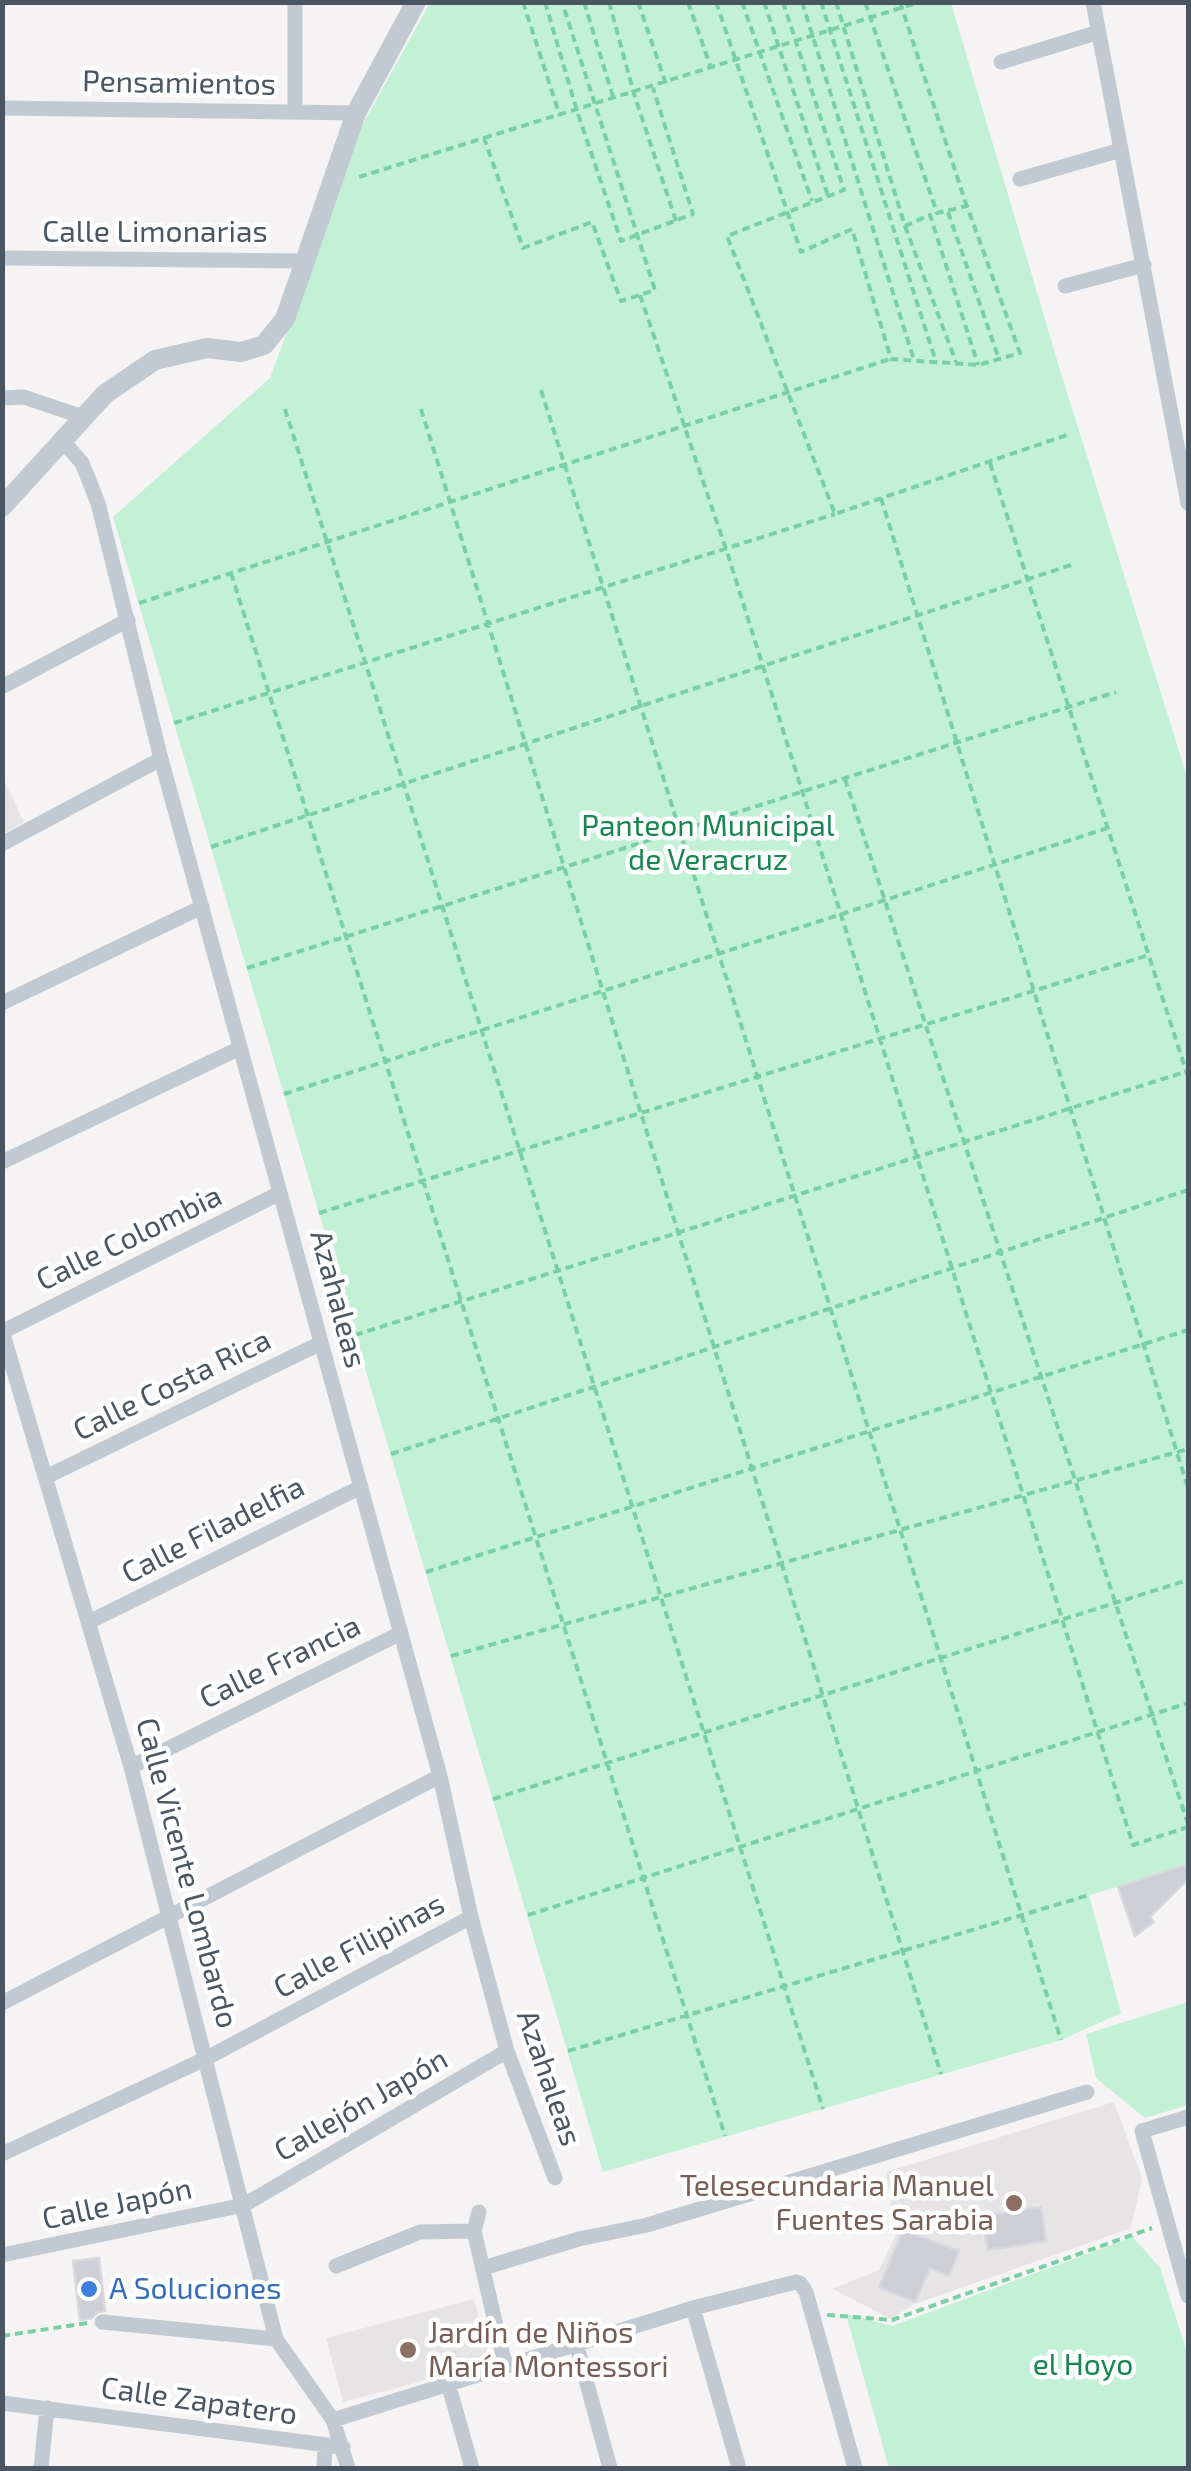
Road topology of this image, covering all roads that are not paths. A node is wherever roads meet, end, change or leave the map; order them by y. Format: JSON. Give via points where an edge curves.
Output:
{"nodes":[{"id":1,"x":295,"y":2,"type":"edge"},
{"id":2,"x":416,"y":2,"type":"edge"},
{"id":3,"x":1092,"y":2,"type":"edge"},
{"id":4,"x":1098,"y":32,"type":"junction"},
{"id":5,"x":1001,"y":62,"type":"dead end"},
{"id":6,"x":2,"y":108,"type":"edge"},
{"id":7,"x":295,"y":112,"type":"junction"},
{"id":8,"x":356,"y":113,"type":"junction"},
{"id":9,"x":1121,"y":150,"type":"junction"},
{"id":10,"x":1020,"y":179,"type":"dead end"},
{"id":11,"x":2,"y":258,"type":"edge"},
{"id":12,"x":307,"y":261,"type":"junction"},
{"id":13,"x":1144,"y":264,"type":"junction"},
{"id":14,"x":1064,"y":286,"type":"dead end"},
{"id":15,"x":2,"y":398,"type":"edge"},
{"id":16,"x":83,"y":417,"type":"junction"},
{"id":17,"x":61,"y":439,"type":"junction"},
{"id":18,"x":1188,"y":503,"type":"edge"},
{"id":19,"x":2,"y":507,"type":"edge"},
{"id":20,"x":128,"y":620,"type":"junction"},
{"id":21,"x":2,"y":687,"type":"edge"},
{"id":22,"x":161,"y":759,"type":"junction"},
{"id":23,"x":2,"y":844,"type":"edge"},
{"id":24,"x":202,"y":908,"type":"junction"},
{"id":25,"x":2,"y":1002,"type":"edge"},
{"id":26,"x":240,"y":1048,"type":"junction"},
{"id":27,"x":2,"y":1162,"type":"edge"},
{"id":28,"x":280,"y":1193,"type":"junction"},
{"id":29,"x":3,"y":1331,"type":"edge"},
{"id":30,"x":322,"y":1344,"type":"junction"},
{"id":31,"x":46,"y":1477,"type":"junction"},
{"id":32,"x":360,"y":1486,"type":"junction"},
{"id":33,"x":89,"y":1622,"type":"junction"},
{"id":34,"x":401,"y":1633,"type":"junction"},
{"id":35,"x":131,"y":1767,"type":"junction"},
{"id":36,"x":440,"y":1776,"type":"junction"},
{"id":37,"x":170,"y":1914,"type":"junction"},
{"id":38,"x":471,"y":1917,"type":"junction"},
{"id":39,"x":2,"y":2002,"type":"edge"},
{"id":40,"x":507,"y":2051,"type":"junction"},
{"id":41,"x":207,"y":2058,"type":"junction"},
{"id":42,"x":1086,"y":2092,"type":"dead end"},
{"id":43,"x":1188,"y":2118,"type":"edge"},
{"id":44,"x":2,"y":2154,"type":"edge"},
{"id":45,"x":555,"y":2178,"type":"dead end"},
{"id":46,"x":244,"y":2205,"type":"junction"},
{"id":47,"x":479,"y":2212,"type":"dead end"},
{"id":48,"x":474,"y":2231,"type":"junction"},
{"id":49,"x":2,"y":2256,"type":"edge"},
{"id":50,"x":336,"y":2266,"type":"dead end"},
{"id":51,"x":483,"y":2268,"type":"junction"},
{"id":52,"x":1188,"y":2296,"type":"edge"},
{"id":53,"x":693,"y":2308,"type":"junction"},
{"id":54,"x":102,"y":2322,"type":"road end"},
{"id":55,"x":276,"y":2339,"type":"junction"},
{"id":56,"x":576,"y":2343,"type":"junction"},
{"id":57,"x":506,"y":2365,"type":"junction"},
{"id":58,"x":448,"y":2383,"type":"junction"},
{"id":59,"x":2,"y":2403,"type":"edge"},
{"id":60,"x":47,"y":2408,"type":"junction"},
{"id":61,"x":333,"y":2420,"type":"junction"},
{"id":62,"x":325,"y":2446,"type":"junction"},
{"id":63,"x":343,"y":2447,"type":"junction"},
{"id":64,"x":41,"y":2468,"type":"edge"},
{"id":65,"x":324,"y":2468,"type":"edge"},
{"id":66,"x":348,"y":2468,"type":"edge"},
{"id":67,"x":472,"y":2468,"type":"edge"},
{"id":68,"x":610,"y":2468,"type":"edge"},
{"id":69,"x":739,"y":2468,"type":"edge"},
{"id":70,"x":855,"y":2468,"type":"edge"}],
"edges":[{"from":1,"to":7,"type":"street"},
{"from":2,"to":8,"type":"street"},
{"from":3,"to":4,"type":"street"},
{"from":4,"to":5,"type":"street"},
{"from":4,"to":9,"type":"street"},
{"from":6,"to":7,"type":"street","name":"Pensamientos"},
{"from":7,"to":8,"type":"street","name":"Pensamientos"},
{"from":8,"to":12,"type":"street"},
{"from":9,"to":10,"type":"street"},
{"from":9,"to":13,"type":"street"},
{"from":11,"to":12,"type":"street","name":"Calle Limonarias"},
{"from":12,"to":16,"type":"street","via":[[285,320],[264,346],[241,352],[208,348],[155,360]]},
{"from":13,"to":14,"type":"street"},
{"from":13,"to":18,"type":"street"},
{"from":15,"to":16,"type":"street","via":[[24,397]]},
{"from":16,"to":17,"type":"street"},
{"from":17,"to":19,"type":"street"},
{"from":17,"to":20,"type":"street","name":"Azahaleas","via":[[82,463],[98,503]]},
{"from":20,"to":21,"type":"street"},
{"from":20,"to":22,"type":"street","name":"Azahaleas"},
{"from":22,"to":23,"type":"street"},
{"from":22,"to":24,"type":"street","name":"Azahaleas"},
{"from":24,"to":25,"type":"street"},
{"from":24,"to":26,"type":"street","name":"Azahaleas"},
{"from":26,"to":27,"type":"street"},
{"from":26,"to":28,"type":"street","name":"Azahaleas"},
{"from":28,"to":29,"type":"street","name":"Calle Colombia"},
{"from":28,"to":30,"type":"street","name":"Azahaleas"},
{"from":29,"to":31,"type":"street","name":"Calle Vicente Lombardo"},
{"from":30,"to":31,"type":"street","name":"Calle Costa Rica"},
{"from":30,"to":32,"type":"street","name":"Azahaleas"},
{"from":31,"to":33,"type":"street","name":"Calle Vicente Lombardo"},
{"from":32,"to":33,"type":"street","name":"Calle Filadelfia"},
{"from":32,"to":34,"type":"street","name":"Azahaleas"},
{"from":33,"to":35,"type":"street","name":"Calle Vicente Lombardo"},
{"from":34,"to":35,"type":"street","name":"Calle Francia"},
{"from":34,"to":36,"type":"street","name":"Azahaleas"},
{"from":35,"to":37,"type":"street","name":"Calle Vicente Lombardo"},
{"from":36,"to":37,"type":"street"},
{"from":36,"to":38,"type":"street","name":"Azahaleas"},
{"from":37,"to":39,"type":"street"},
{"from":37,"to":41,"type":"street","name":"Calle Vicente Lombardo"},
{"from":38,"to":40,"type":"street","name":"Azahaleas"},
{"from":38,"to":41,"type":"street","name":"Calle Filipinas"},
{"from":40,"to":45,"type":"street","name":"Azahaleas"},
{"from":40,"to":46,"type":"street","name":"Callejón Japón"},
{"from":41,"to":44,"type":"street","name":"Calle Filipinas"},
{"from":41,"to":46,"type":"street","name":"Calle Vicente Lombardo"},
{"from":42,"to":51,"type":"street"},
{"from":43,"to":52,"type":"street","via":[[1142,2130]]},
{"from":46,"to":49,"type":"street","name":"Calle Japón"},
{"from":46,"to":55,"type":"street","name":"Calle Vicente Lombardo"},
{"from":47,"to":48,"type":"street"},
{"from":48,"to":50,"type":"street","via":[[420,2232]]},
{"from":48,"to":51,"type":"street"},
{"from":51,"to":57,"type":"street"},
{"from":53,"to":56,"type":"street"},
{"from":53,"to":69,"type":"street"},
{"from":53,"to":70,"type":"street","via":[[800,2282]]},
{"from":54,"to":55,"type":"street"},
{"from":55,"to":61,"type":"street","name":"Calle Vicente Lombardo"},
{"from":56,"to":57,"type":"street"},
{"from":56,"to":68,"type":"street"},
{"from":57,"to":58,"type":"street"},
{"from":58,"to":61,"type":"street"},
{"from":58,"to":67,"type":"street"},
{"from":59,"to":60,"type":"street","name":"Calle Zapatero"},
{"from":60,"to":62,"type":"street","name":"Calle Zapatero"},
{"from":60,"to":64,"type":"street"},
{"from":61,"to":63,"type":"street","name":"Calle Vicente Lombardo"},
{"from":62,"to":63,"type":"street","name":"Calle Zapatero"},
{"from":62,"to":65,"type":"street"},
{"from":63,"to":66,"type":"street","name":"Calle Vicente Lombardo"}]}
